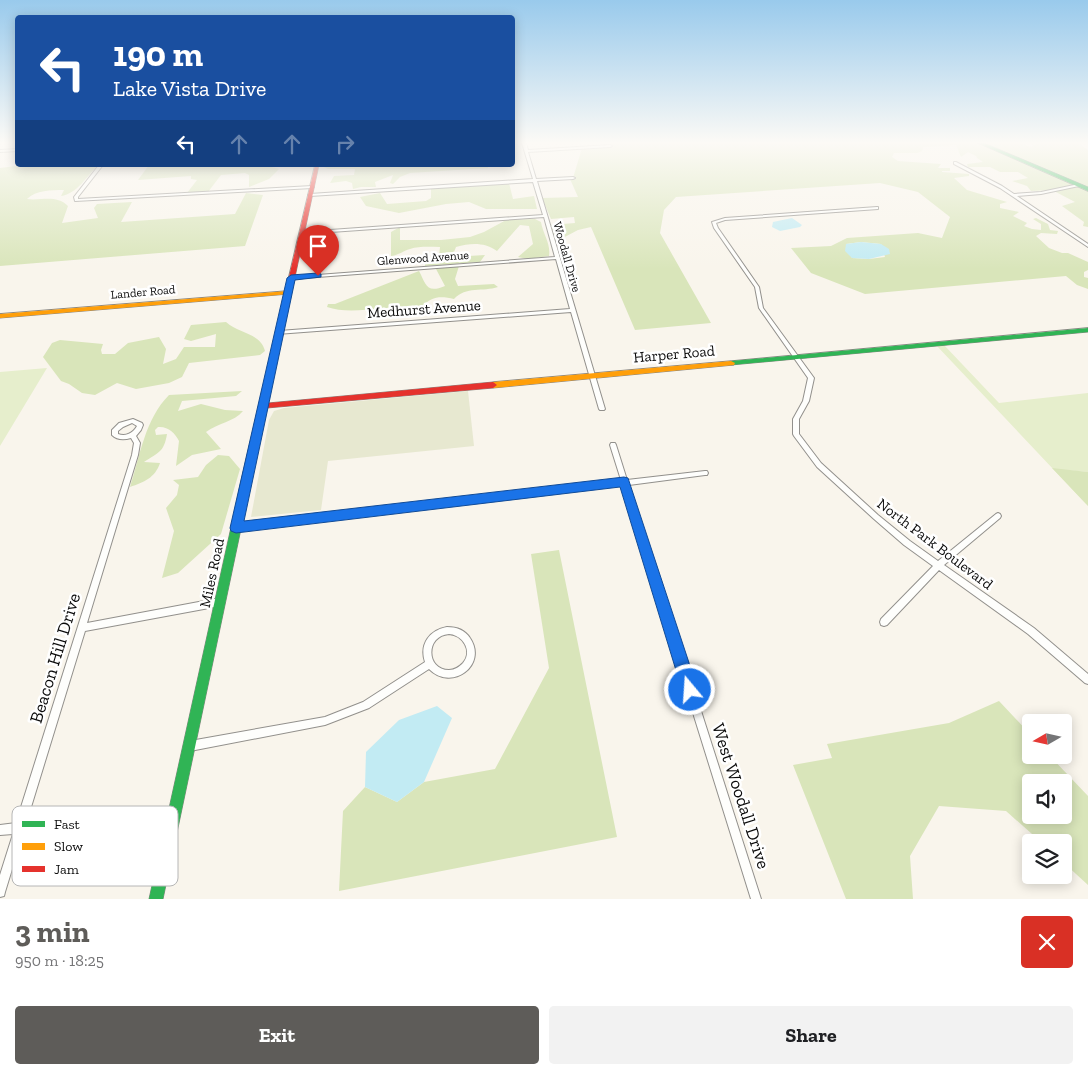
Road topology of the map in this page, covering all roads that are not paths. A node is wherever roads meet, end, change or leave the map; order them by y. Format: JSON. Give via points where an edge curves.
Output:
{"nodes":[{"id":1,"x":85,"y":185,"type":"edge"},
{"id":2,"x":312,"y":185,"type":"edge"},
{"id":3,"x":446,"y":185,"type":"edge"},
{"id":4,"x":536,"y":185,"type":"edge"},
{"id":5,"x":995,"y":185,"type":"edge"},
{"id":6,"x":1078,"y":185,"type":"joint"},
{"id":7,"x":1088,"y":189,"type":"edge"},
{"id":8,"x":311,"y":191,"type":"junction"},
{"id":9,"x":1013,"y":195,"type":"junction"},
{"id":10,"x":877,"y":208,"type":"dead end"},
{"id":11,"x":544,"y":216,"type":"junction"},
{"id":12,"x":302,"y":232,"type":"junction"},
{"id":13,"x":1088,"y":246,"type":"edge"},
{"id":14,"x":557,"y":258,"type":"junction"},
{"id":15,"x":291,"y":278,"type":"junction"},
{"id":16,"x":287,"y":293,"type":"junction"},
{"id":17,"x":572,"y":310,"type":"junction"},
{"id":18,"x":0,"y":316,"type":"edge"},
{"id":19,"x":1088,"y":330,"type":"edge"},
{"id":20,"x":279,"y":333,"type":"junction"},
{"id":21,"x":796,"y":357,"type":"junction"},
{"id":22,"x":592,"y":376,"type":"junction"},
{"id":23,"x":262,"y":406,"type":"junction"},
{"id":24,"x":602,"y":409,"type":"dead end"},
{"id":25,"x":132,"y":436,"type":"dead end"},
{"id":26,"x":613,"y":445,"type":"dead end"},
{"id":27,"x":705,"y":473,"type":"dead end"},
{"id":28,"x":624,"y":482,"type":"junction"},
{"id":29,"x":998,"y":516,"type":"dead end"},
{"id":30,"x":236,"y":528,"type":"junction"},
{"id":31,"x":938,"y":566,"type":"junction"},
{"id":32,"x":220,"y":602,"type":"junction"},
{"id":33,"x":884,"y":622,"type":"dead end"},
{"id":34,"x":81,"y":628,"type":"junction"},
{"id":35,"x":429,"y":664,"type":"junction"},
{"id":36,"x":1088,"y":680,"type":"edge"},
{"id":37,"x":190,"y":746,"type":"junction"},
{"id":38,"x":27,"y":806,"type":"edge"},
{"id":39,"x":177,"y":806,"type":"edge"},
{"id":40,"x":12,"y":854,"type":"edge"},
{"id":41,"x":159,"y":886,"type":"edge"},
{"id":42,"x":0,"y":892,"type":"edge"},
{"id":43,"x":156,"y":899,"type":"edge"},
{"id":44,"x":756,"y":899,"type":"edge"}],
"edges":[{"from":1,"to":8,"type":"street","via":[[76,200]]},
{"from":2,"to":8,"type":"street","name":"Miles Road"},
{"from":3,"to":8,"type":"street"},
{"from":4,"to":11,"type":"street","name":"Woodall Drive"},
{"from":5,"to":9,"type":"street"},
{"from":6,"to":7,"type":"street"},
{"from":6,"to":9,"type":"street"},
{"from":8,"to":12,"type":"street","name":"Miles Road"},
{"from":9,"to":13,"type":"street"},
{"from":10,"to":21,"type":"street","via":[[714,222],[757,287],[762,308]]},
{"from":11,"to":12,"type":"street"},
{"from":11,"to":14,"type":"street","name":"Woodall Drive"},
{"from":12,"to":15,"type":"street","name":"Miles Road"},
{"from":14,"to":15,"type":"street","name":"Glenwood Avenue"},
{"from":14,"to":17,"type":"street","name":"Woodall Drive"},
{"from":15,"to":16,"type":"street","name":"Miles Road"},
{"from":16,"to":18,"type":"street","name":"Lander Road"},
{"from":16,"to":20,"type":"street","name":"Miles Road"},
{"from":17,"to":20,"type":"street","name":"Medhurst Avenue"},
{"from":17,"to":22,"type":"street","name":"Woodall Drive"},
{"from":19,"to":21,"type":"street","name":"Harper Road"},
{"from":20,"to":23,"type":"street","name":"Miles Road"},
{"from":21,"to":22,"type":"street","name":"Harper Road"},
{"from":21,"to":31,"type":"street","name":"North Park Boulevard","via":[[811,378],[806,401],[796,418],[796,434],[826,471],[876,517]]},
{"from":22,"to":23,"type":"street","name":"Harper Road"},
{"from":22,"to":24,"type":"street"},
{"from":23,"to":30,"type":"street","name":"Miles Road"},
{"from":25,"to":34,"type":"street","name":"Beacon Hill Drive","via":[[137,449]]},
{"from":26,"to":28,"type":"street","name":"West Woodall Drive"},
{"from":27,"to":28,"type":"street"},
{"from":28,"to":30,"type":"street"},
{"from":28,"to":44,"type":"street","name":"West Woodall Drive"},
{"from":29,"to":31,"type":"street"},
{"from":30,"to":32,"type":"street","name":"Miles Road"},
{"from":31,"to":33,"type":"street"},
{"from":31,"to":36,"type":"street","name":"North Park Boulevard","via":[[1031,632]]},
{"from":32,"to":34,"type":"street"},
{"from":32,"to":37,"type":"street","name":"Miles Road"},
{"from":34,"to":38,"type":"street","name":"Beacon Hill Drive"},
{"from":35,"to":35,"type":"street","via":[[429,644],[439,634],[453,630],[469,641],[471,655],[459,670],[440,673]]},
{"from":35,"to":37,"type":"street","via":[[366,705],[325,721]]},
{"from":37,"to":39,"type":"street","name":"Miles Road"},
{"from":40,"to":42,"type":"street","name":"Beacon Hill Drive"},
{"from":41,"to":43,"type":"street","name":"Miles Road"}]}
